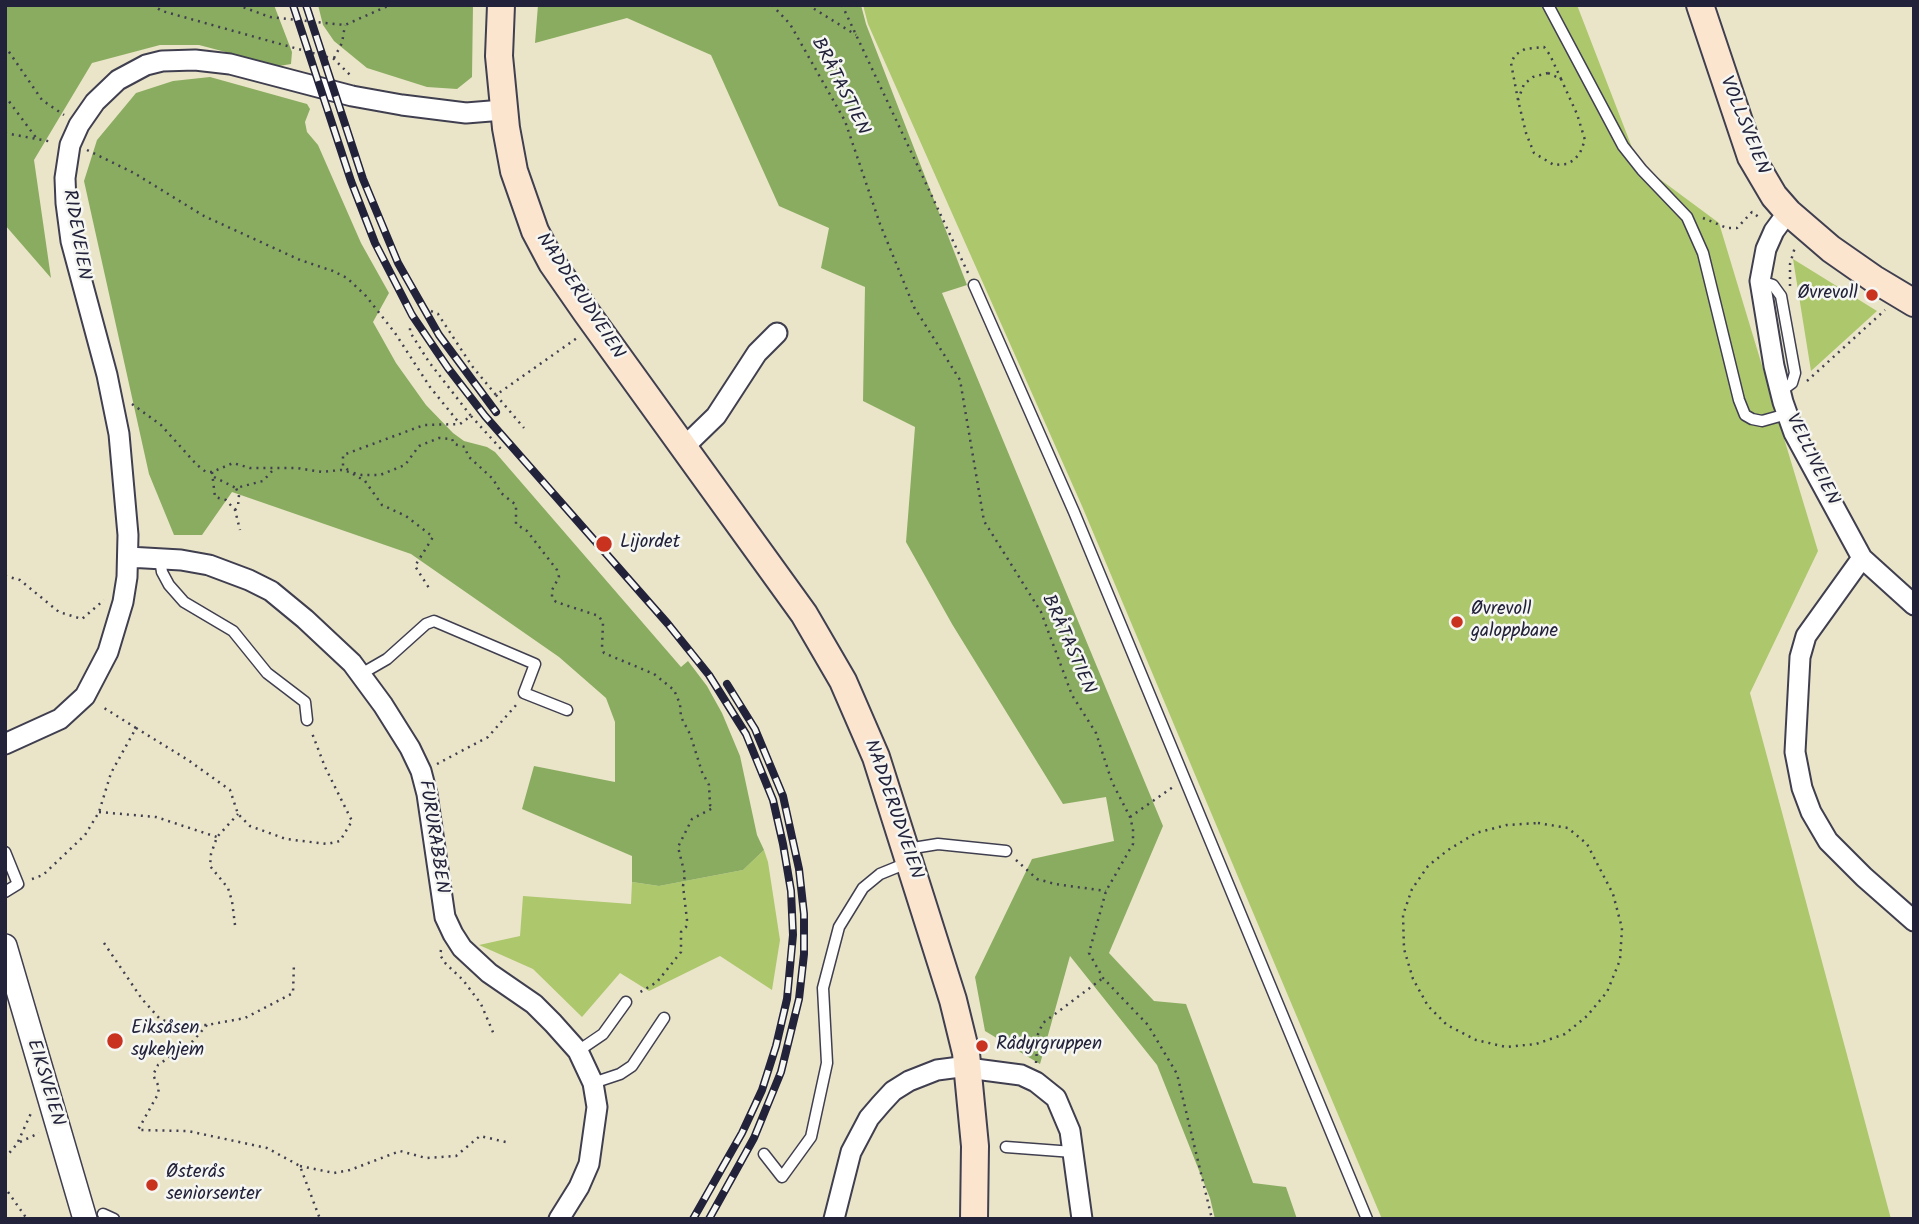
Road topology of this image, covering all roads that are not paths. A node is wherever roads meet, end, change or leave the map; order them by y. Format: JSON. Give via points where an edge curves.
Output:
{"nodes":[{"id":1,"x":501,"y":5,"type":"edge"},
{"id":2,"x":1548,"y":5,"type":"edge"},
{"id":3,"x":1700,"y":5,"type":"edge"},
{"id":4,"x":503,"y":110,"type":"junction"},
{"id":5,"x":1781,"y":221,"type":"junction"},
{"id":6,"x":974,"y":285,"type":"road end"},
{"id":7,"x":1907,"y":299,"type":"edge"},
{"id":8,"x":777,"y":333,"type":"dead end"},
{"id":9,"x":1784,"y":403,"type":"junction"},
{"id":10,"x":684,"y":447,"type":"junction"},
{"id":11,"x":128,"y":556,"type":"junction"},
{"id":12,"x":1862,"y":558,"type":"junction"},
{"id":13,"x":160,"y":559,"type":"junction"},
{"id":14,"x":1914,"y":605,"type":"edge"},
{"id":15,"x":361,"y":674,"type":"junction"},
{"id":16,"x":567,"y":710,"type":"dead end"},
{"id":17,"x":307,"y":720,"type":"road end"},
{"id":18,"x":5,"y":744,"type":"edge"},
{"id":19,"x":1006,"y":851,"type":"road end"},
{"id":20,"x":5,"y":852,"type":"edge"},
{"id":21,"x":908,"y":856,"type":"junction"},
{"id":22,"x":5,"y":892,"type":"edge"},
{"id":23,"x":1914,"y":921,"type":"edge"},
{"id":24,"x":5,"y":946,"type":"edge"},
{"id":25,"x":626,"y":1002,"type":"road end"},
{"id":26,"x":664,"y":1018,"type":"dead end"},
{"id":27,"x":578,"y":1051,"type":"junction"},
{"id":28,"x":969,"y":1068,"type":"junction"},
{"id":29,"x":593,"y":1083,"type":"junction"},
{"id":30,"x":1006,"y":1147,"type":"dead end"},
{"id":31,"x":1073,"y":1152,"type":"junction"},
{"id":32,"x":764,"y":1154,"type":"dead end"},
{"id":33,"x":94,"y":1216,"type":"edge"},
{"id":34,"x":114,"y":1219,"type":"edge"},
{"id":35,"x":559,"y":1219,"type":"edge"},
{"id":36,"x":834,"y":1219,"type":"edge"},
{"id":37,"x":974,"y":1219,"type":"edge"},
{"id":38,"x":1082,"y":1219,"type":"edge"},
{"id":39,"x":1367,"y":1219,"type":"edge"}],
"edges":[{"from":1,"to":4,"type":"main road","name":"NADDERUDVEIEN"},
{"from":2,"to":9,"type":"lane","via":[[1623,146],[1687,217],[1703,253],[1745,415],[1762,421]]},
{"from":3,"to":5,"type":"main road","name":"VOLLSVEIEN","via":[[1751,157],[1774,196]]},
{"from":4,"to":10,"type":"main road","name":"NADDERUDVEIEN","via":[[514,171],[542,244]]},
{"from":4,"to":11,"type":"street","name":"RIDEVEIEN","via":[[466,113],[402,105],[230,64],[195,60],[162,61],[130,72],[95,102],[70,145],[65,178],[68,220],[114,409]]},
{"from":5,"to":7,"type":"main road","name":"VOLLSVEIEN"},
{"from":5,"to":9,"type":"street","name":"VELLIVEIEN","via":[[1761,264],[1760,281],[1773,366]]},
{"from":6,"to":39,"type":"lane","via":[[1074,512]]},
{"from":8,"to":10,"type":"street","via":[[757,353],[716,416]]},
{"from":9,"to":12,"type":"street","name":"VELLIVEIEN","via":[[1794,433]]},
{"from":10,"to":21,"type":"main road","name":"NADDERUDVEIEN","via":[[824,647],[860,718]]},
{"from":11,"to":13,"type":"street","name":"FURURABBEN"},
{"from":11,"to":18,"type":"street","name":"RIDEVEIEN","via":[[116,630],[85,696],[60,719]]},
{"from":12,"to":14,"type":"street","name":"VELLIVEIEN"},
{"from":12,"to":23,"type":"street","via":[[1806,636],[1800,657],[1795,752],[1802,788],[1828,841]]},
{"from":13,"to":15,"type":"street","name":"FURURABBEN","via":[[209,565],[271,591]]},
{"from":13,"to":17,"type":"lane","via":[[169,585],[184,602],[233,631],[267,673],[305,702]]},
{"from":15,"to":16,"type":"lane","via":[[434,621],[535,664],[524,693]]},
{"from":15,"to":27,"type":"street","name":"FURURABBEN","via":[[421,771],[443,906],[453,934],[489,973],[534,1004]]},
{"from":19,"to":21,"type":"lane","via":[[937,844]]},
{"from":20,"to":22,"type":"lane","via":[[19,884]]},
{"from":21,"to":28,"type":"main road","name":"NADDERUDVEIEN"},
{"from":21,"to":32,"type":"lane","via":[[863,888],[839,928],[823,988],[827,1063],[811,1137],[782,1177]]},
{"from":24,"to":33,"type":"street","name":"EIKSVEIEN"},
{"from":25,"to":27,"type":"lane","via":[[603,1034]]},
{"from":26,"to":29,"type":"lane","via":[[632,1066]]},
{"from":27,"to":29,"type":"street","name":"FURURABBEN"},
{"from":28,"to":31,"type":"street","via":[[1011,1072],[1050,1092],[1062,1106]]},
{"from":28,"to":36,"type":"street","via":[[923,1074],[893,1091],[881,1104],[852,1152]]},
{"from":28,"to":37,"type":"main road","name":"NADDERUDVEIEN"},
{"from":29,"to":35,"type":"street","name":"FURURABBEN","via":[[597,1107],[589,1164]]},
{"from":30,"to":31,"type":"lane"},
{"from":31,"to":38,"type":"street"},
{"from":33,"to":34,"type":"lane"}]}
